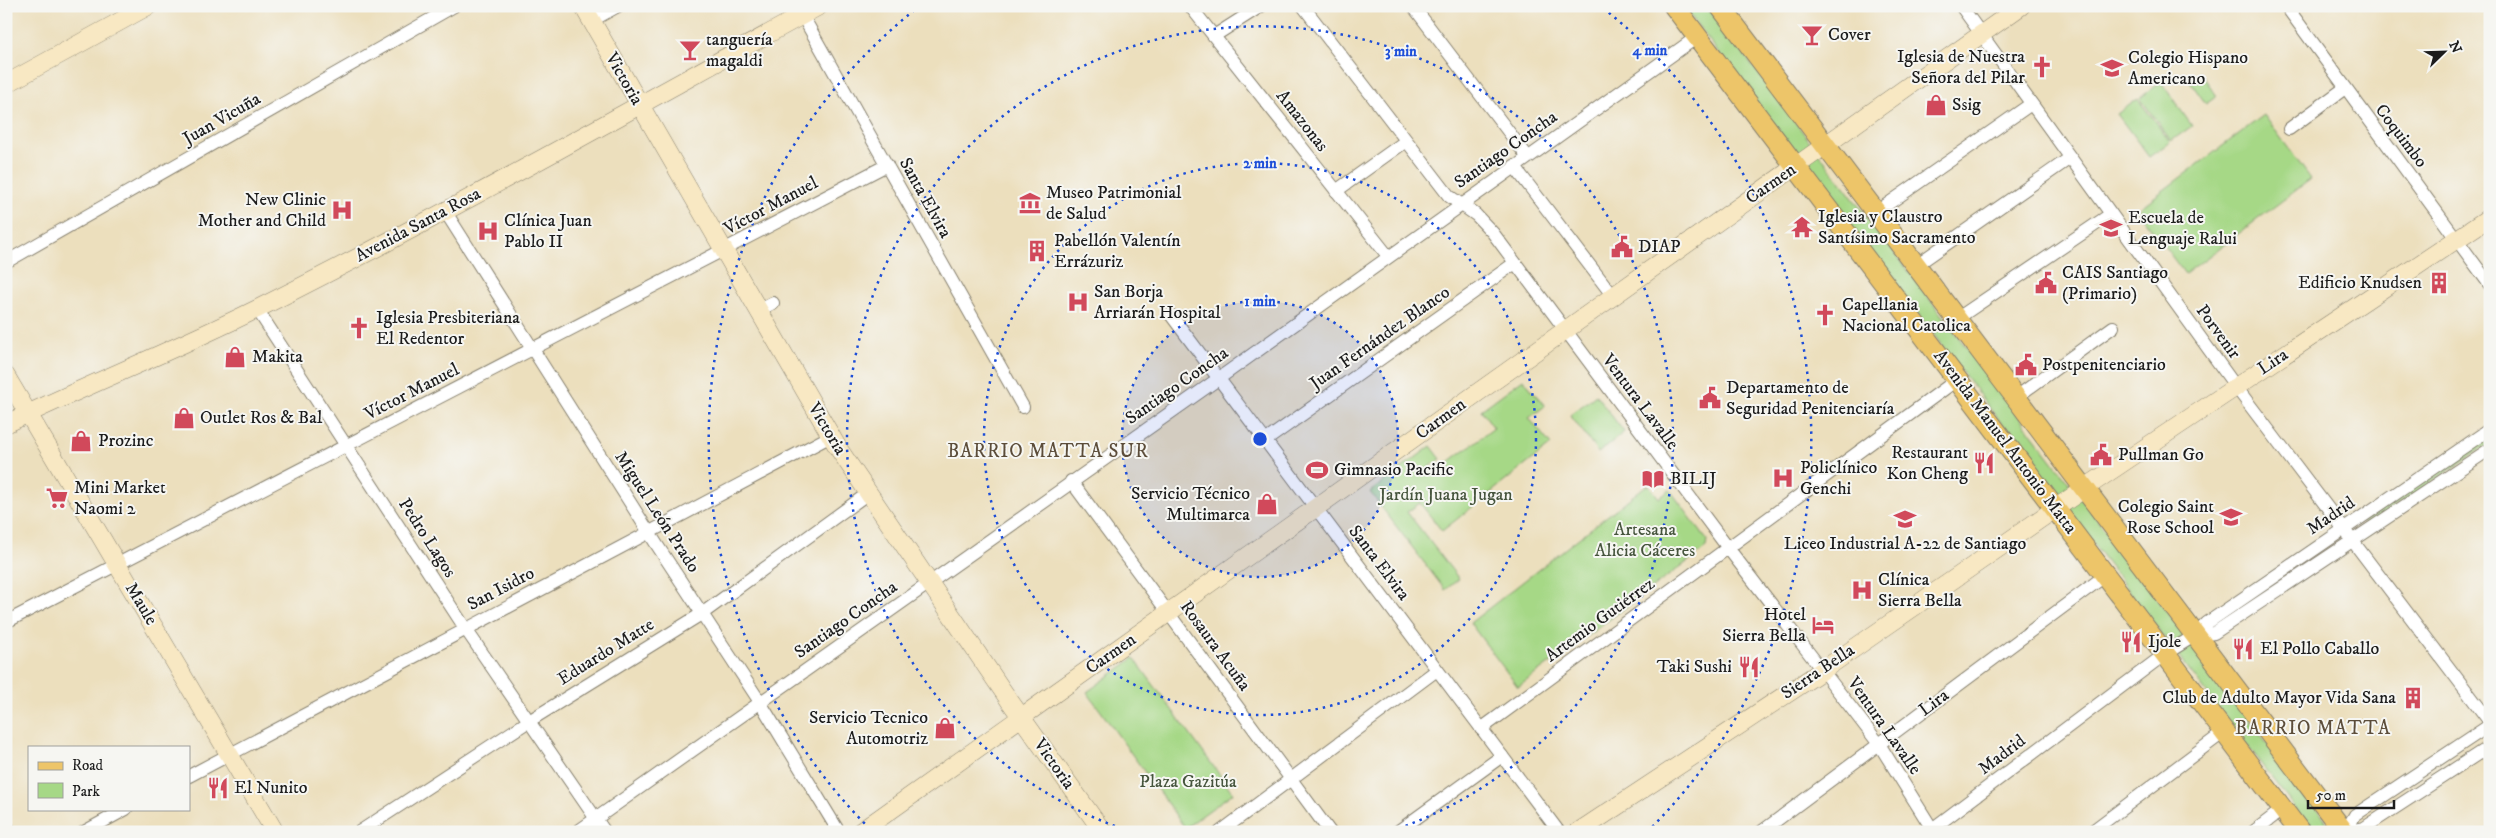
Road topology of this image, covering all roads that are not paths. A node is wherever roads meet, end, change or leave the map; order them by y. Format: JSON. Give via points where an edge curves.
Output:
{"nodes":[{"id":1,"x":148,"y":6,"type":"edge"},
{"id":2,"x":454,"y":6,"type":"edge"},
{"id":3,"x":618,"y":6,"type":"edge"},
{"id":4,"x":819,"y":6,"type":"edge"},
{"id":5,"x":1190,"y":6,"type":"edge"},
{"id":6,"x":1262,"y":6,"type":"edge"},
{"id":7,"x":1303,"y":6,"type":"edge"},
{"id":8,"x":1413,"y":6,"type":"edge"},
{"id":9,"x":1674,"y":6,"type":"edge"},
{"id":10,"x":1720,"y":6,"type":"edge"},
{"id":11,"x":1961,"y":6,"type":"edge"},
{"id":12,"x":2021,"y":6,"type":"edge"},
{"id":13,"x":2286,"y":6,"type":"edge"},
{"id":14,"x":800,"y":11,"type":"edge"},
{"id":15,"x":587,"y":14,"type":"edge"},
{"id":16,"x":1981,"y":35,"type":"junction"},
{"id":17,"x":1214,"y":36,"type":"junction"},
{"id":18,"x":1697,"y":37,"type":"junction"},
{"id":19,"x":6,"y":84,"type":"edge"},
{"id":20,"x":2345,"y":88,"type":"junction"},
{"id":21,"x":2031,"y":104,"type":"junction"},
{"id":22,"x":639,"y":105,"type":"junction"},
{"id":23,"x":2288,"y":129,"type":"dead end"},
{"id":24,"x":1406,"y":140,"type":"junction"},
{"id":25,"x":1825,"y":146,"type":"junction"},
{"id":26,"x":1527,"y":156,"type":"junction"},
{"id":27,"x":2070,"y":158,"type":"junction"},
{"id":28,"x":887,"y":165,"type":"junction"},
{"id":29,"x":1514,"y":166,"type":"junction"},
{"id":30,"x":1795,"y":166,"type":"junction"},
{"id":31,"x":1336,"y":192,"type":"junction"},
{"id":32,"x":1460,"y":204,"type":"junction"},
{"id":33,"x":445,"y":211,"type":"junction"},
{"id":34,"x":1874,"y":213,"type":"junction"},
{"id":35,"x":2110,"y":214,"type":"junction"},
{"id":36,"x":2490,"y":216,"type":"edge"},
{"id":37,"x":2456,"y":239,"type":"junction"},
{"id":38,"x":723,"y":250,"type":"junction"},
{"id":39,"x":1388,"y":256,"type":"junction"},
{"id":40,"x":6,"y":262,"type":"edge"},
{"id":41,"x":1515,"y":263,"type":"junction"},
{"id":42,"x":1915,"y":266,"type":"junction"},
{"id":43,"x":2490,"y":285,"type":"edge"},
{"id":44,"x":1613,"y":296,"type":"junction"},
{"id":45,"x":257,"y":309,"type":"junction"},
{"id":46,"x":1171,"y":315,"type":"dead end"},
{"id":47,"x":1955,"y":320,"type":"junction"},
{"id":48,"x":2113,"y":327,"type":"dead end"},
{"id":49,"x":1566,"y":330,"type":"junction"},
{"id":50,"x":533,"y":349,"type":"junction"},
{"id":51,"x":6,"y":376,"type":"edge"},
{"id":52,"x":1218,"y":379,"type":"junction"},
{"id":53,"x":1958,"y":379,"type":"junction"},
{"id":54,"x":2236,"y":387,"type":"junction"},
{"id":55,"x":2015,"y":398,"type":"junction"},
{"id":56,"x":1023,"y":407,"type":"dead end"},
{"id":57,"x":28,"y":413,"type":"junction"},
{"id":58,"x":6,"y":424,"type":"edge"},
{"id":59,"x":2490,"y":429,"type":"edge"},
{"id":60,"x":831,"y":436,"type":"junction"},
{"id":61,"x":1265,"y":441,"type":"junction"},
{"id":62,"x":346,"y":446,"type":"junction"},
{"id":63,"x":2490,"y":449,"type":"edge"},
{"id":64,"x":1071,"y":481,"type":"junction"},
{"id":65,"x":2085,"y":488,"type":"junction"},
{"id":66,"x":867,"y":494,"type":"junction"},
{"id":67,"x":1316,"y":508,"type":"junction"},
{"id":68,"x":2056,"y":509,"type":"junction"},
{"id":69,"x":2343,"y":529,"type":"junction"},
{"id":70,"x":649,"y":532,"type":"junction"},
{"id":71,"x":2352,"y":542,"type":"junction"},
{"id":72,"x":1728,"y":548,"type":"junction"},
{"id":73,"x":117,"y":565,"type":"junction"},
{"id":74,"x":2106,"y":575,"type":"junction"},
{"id":75,"x":928,"y":583,"type":"junction"},
{"id":76,"x":703,"y":613,"type":"junction"},
{"id":77,"x":1168,"y":613,"type":"junction"},
{"id":78,"x":6,"y":622,"type":"edge"},
{"id":79,"x":465,"y":628,"type":"junction"},
{"id":80,"x":2194,"y":636,"type":"junction"},
{"id":81,"x":2165,"y":654,"type":"junction"},
{"id":82,"x":1437,"y":670,"type":"junction"},
{"id":83,"x":1823,"y":670,"type":"junction"},
{"id":84,"x":760,"y":702,"type":"junction"},
{"id":85,"x":1021,"y":717,"type":"junction"},
{"id":86,"x":529,"y":721,"type":"junction"},
{"id":87,"x":2490,"y":723,"type":"edge"},
{"id":88,"x":1481,"y":729,"type":"junction"},
{"id":89,"x":2224,"y":732,"type":"junction"},
{"id":90,"x":1879,"y":744,"type":"junction"},
{"id":91,"x":2490,"y":746,"type":"edge"},
{"id":92,"x":229,"y":754,"type":"junction"},
{"id":93,"x":1502,"y":756,"type":"junction"},
{"id":94,"x":190,"y":775,"type":"edge"},
{"id":95,"x":1291,"y":779,"type":"junction"},
{"id":96,"x":2283,"y":809,"type":"junction"},
{"id":97,"x":124,"y":810,"type":"edge"},
{"id":98,"x":596,"y":818,"type":"junction"},
{"id":99,"x":6,"y":825,"type":"edge"},
{"id":100,"x":1931,"y":831,"type":"edge"},
{"id":101,"x":10,"y":832,"type":"edge"},
{"id":102,"x":84,"y":832,"type":"edge"},
{"id":103,"x":275,"y":832,"type":"edge"},
{"id":104,"x":359,"y":832,"type":"edge"},
{"id":105,"x":577,"y":832,"type":"edge"},
{"id":106,"x":605,"y":832,"type":"edge"},
{"id":107,"x":839,"y":832,"type":"edge"},
{"id":108,"x":860,"y":832,"type":"edge"},
{"id":109,"x":1103,"y":832,"type":"edge"},
{"id":110,"x":1220,"y":832,"type":"edge"},
{"id":111,"x":1330,"y":832,"type":"edge"},
{"id":112,"x":1397,"y":832,"type":"edge"},
{"id":113,"x":1559,"y":832,"type":"edge"},
{"id":114,"x":1578,"y":832,"type":"edge"},
{"id":115,"x":1761,"y":832,"type":"edge"},
{"id":116,"x":2091,"y":832,"type":"edge"},
{"id":117,"x":2253,"y":832,"type":"edge"},
{"id":118,"x":2300,"y":832,"type":"edge"},
{"id":119,"x":2345,"y":832,"type":"edge"}],
"edges":[{"from":1,"to":19,"type":"main road"},
{"from":2,"to":40,"type":"street","name":"Juan Vicuña"},
{"from":3,"to":15,"type":"street"},
{"from":4,"to":14,"type":"main road","name":"Avenida Santa Rosa"},
{"from":5,"to":17,"type":"street","name":"Amazonas"},
{"from":6,"to":17,"type":"street"},
{"from":7,"to":24,"type":"street","name":"Ventura Lavalle"},
{"from":8,"to":26,"type":"street"},
{"from":9,"to":18,"type":"main road","name":"Avenida Manuel Antonio Matta"},
{"from":10,"to":25,"type":"main road","name":"Avenida Manuel Antonio Matta"},
{"from":11,"to":16,"type":"street","name":"Porvenir"},
{"from":12,"to":16,"type":"main road","name":"Carmen"},
{"from":13,"to":20,"type":"street","name":"Coquimbo"},
{"from":14,"to":22,"type":"main road","name":"Avenida Santa Rosa"},
{"from":14,"to":28,"type":"street","name":"Santa Elvira"},
{"from":15,"to":22,"type":"main road","name":"Victoria"},
{"from":16,"to":21,"type":"street","name":"Porvenir"},
{"from":16,"to":25,"type":"main road","name":"Carmen"},
{"from":17,"to":31,"type":"street","name":"Amazonas"},
{"from":18,"to":26,"type":"street","name":"Santiago Concha"},
{"from":18,"to":30,"type":"main road","name":"Avenida Manuel Antonio Matta"},
{"from":20,"to":23,"type":"street"},
{"from":20,"to":37,"type":"street","name":"Coquimbo"},
{"from":21,"to":27,"type":"street","name":"Porvenir"},
{"from":21,"to":34,"type":"street"},
{"from":22,"to":33,"type":"main road","name":"Avenida Santa Rosa"},
{"from":22,"to":38,"type":"main road","name":"Victoria"},
{"from":24,"to":31,"type":"street"},
{"from":24,"to":32,"type":"street","name":"Ventura Lavalle","via":[[1449,196]]},
{"from":25,"to":30,"type":"main road","name":"Carmen"},
{"from":25,"to":34,"type":"main road","name":"Avenida Manuel Antonio Matta"},
{"from":26,"to":29,"type":"street","name":"Santiago Concha"},
{"from":27,"to":35,"type":"street","name":"Porvenir"},
{"from":27,"to":42,"type":"street"},
{"from":28,"to":38,"type":"street","name":"Víctor Manuel"},
{"from":28,"to":56,"type":"street","name":"Santa Elvira"},
{"from":29,"to":32,"type":"street","name":"Santiago Concha"},
{"from":29,"to":44,"type":"street"},
{"from":30,"to":44,"type":"main road","name":"Carmen"},
{"from":30,"to":53,"type":"main road","name":"Avenida Manuel Antonio Matta"},
{"from":31,"to":39,"type":"street","name":"Amazonas"},
{"from":32,"to":39,"type":"street","name":"Santiago Concha"},
{"from":32,"to":41,"type":"street","name":"Ventura Lavalle","via":[[1483,222]]},
{"from":33,"to":45,"type":"main road","name":"Avenida Santa Rosa"},
{"from":33,"to":50,"type":"street","name":"Miguel León Prado"},
{"from":34,"to":42,"type":"main road","name":"Avenida Manuel Antonio Matta"},
{"from":35,"to":47,"type":"street"},
{"from":35,"to":54,"type":"street","name":"Porvenir"},
{"from":36,"to":37,"type":"main road","name":"Lira"},
{"from":37,"to":43,"type":"street","name":"Coquimbo"},
{"from":37,"to":54,"type":"main road","name":"Lira"},
{"from":38,"to":50,"type":"street","name":"Víctor Manuel"},
{"from":38,"to":60,"type":"main road","name":"Victoria","via":[[765,307]]},
{"from":39,"to":52,"type":"street","name":"Santiago Concha"},
{"from":41,"to":49,"type":"street","name":"Ventura Lavalle"},
{"from":41,"to":61,"type":"street","name":"Juan Fernández Blanco"},
{"from":42,"to":47,"type":"main road","name":"Avenida Manuel Antonio Matta"},
{"from":44,"to":49,"type":"main road","name":"Carmen"},
{"from":45,"to":57,"type":"main road","name":"Avenida Santa Rosa","via":[[153,359]]},
{"from":45,"to":62,"type":"street","name":"Pedro Lagos"},
{"from":46,"to":52,"type":"street","name":"Santa Elvira"},
{"from":47,"to":55,"type":"main road","name":"Avenida Manuel Antonio Matta"},
{"from":48,"to":55,"type":"street"},
{"from":49,"to":67,"type":"main road","name":"Carmen"},
{"from":49,"to":72,"type":"street","name":"Ventura Lavalle"},
{"from":50,"to":62,"type":"street","name":"Víctor Manuel"},
{"from":50,"to":70,"type":"street","name":"Miguel León Prado"},
{"from":51,"to":57,"type":"main road","name":"Maule"},
{"from":52,"to":61,"type":"street","name":"Santa Elvira"},
{"from":52,"to":64,"type":"street","name":"Santiago Concha"},
{"from":53,"to":68,"type":"main road","name":"Avenida Manuel Antonio Matta"},
{"from":53,"to":72,"type":"street","name":"Artemio Gutiérrez"},
{"from":54,"to":65,"type":"main road","name":"Lira"},
{"from":54,"to":69,"type":"street","name":"Porvenir"},
{"from":55,"to":65,"type":"main road","name":"Avenida Manuel Antonio Matta"},
{"from":57,"to":58,"type":"main road","name":"Avenida Santa Rosa"},
{"from":57,"to":73,"type":"main road","name":"Maule"},
{"from":59,"to":69,"type":"street","name":"Madrid"},
{"from":60,"to":66,"type":"main road","name":"Victoria"},
{"from":60,"to":70,"type":"street","name":"San Isidro"},
{"from":61,"to":67,"type":"street","name":"Santa Elvira"},
{"from":62,"to":73,"type":"street","name":"Víctor Manuel"},
{"from":62,"to":79,"type":"street","name":"Pedro Lagos"},
{"from":63,"to":71,"type":"street","name":"Madrid"},
{"from":64,"to":75,"type":"street","name":"Santiago Concha"},
{"from":64,"to":77,"type":"street","name":"Rosaura Acuña"},
{"from":65,"to":68,"type":"main road","name":"Lira"},
{"from":65,"to":80,"type":"main road","name":"Avenida Manuel Antonio Matta"},
{"from":66,"to":75,"type":"main road","name":"Victoria"},
{"from":66,"to":76,"type":"street","name":"Eduardo Matte"},
{"from":67,"to":77,"type":"main road","name":"Carmen"},
{"from":67,"to":82,"type":"street","name":"Santa Elvira"},
{"from":68,"to":74,"type":"main road","name":"Avenida Manuel Antonio Matta"},
{"from":68,"to":83,"type":"main road","name":"Sierra Bella"},
{"from":69,"to":71,"type":"street","name":"Porvenir"},
{"from":69,"to":80,"type":"street","name":"Madrid","via":[[2206,623]]},
{"from":70,"to":76,"type":"street","name":"Miguel León Prado"},
{"from":70,"to":79,"type":"street","name":"San Isidro"},
{"from":71,"to":80,"type":"street","name":"Madrid","via":[[2214,633]]},
{"from":71,"to":87,"type":"street","name":"Porvenir"},
{"from":72,"to":83,"type":"street","name":"Ventura Lavalle"},
{"from":72,"to":88,"type":"street","name":"Artemio Gutiérrez"},
{"from":73,"to":78,"type":"street","name":"Víctor Manuel"},
{"from":73,"to":92,"type":"main road","name":"Maule"},
{"from":74,"to":81,"type":"main road","name":"Avenida Manuel Antonio Matta"},
{"from":74,"to":90,"type":"street","name":"Lira"},
{"from":75,"to":84,"type":"street","name":"Santiago Concha"},
{"from":75,"to":85,"type":"main road","name":"Victoria"},
{"from":76,"to":84,"type":"street","name":"Miguel León Prado"},
{"from":76,"to":86,"type":"street","name":"Eduardo Matte"},
{"from":77,"to":85,"type":"main road","name":"Carmen"},
{"from":77,"to":95,"type":"street","name":"Rosaura Acuña"},
{"from":79,"to":86,"type":"street","name":"Pedro Lagos"},
{"from":79,"to":92,"type":"street","name":"San Isidro"},
{"from":80,"to":81,"type":"street","name":"Madrid"},
{"from":80,"to":119,"type":"main road","name":"Avenida Manuel Antonio Matta"},
{"from":81,"to":89,"type":"main road","name":"Avenida Manuel Antonio Matta"},
{"from":81,"to":100,"type":"street","name":"Madrid"},
{"from":82,"to":88,"type":"street","name":"Santa Elvira"},
{"from":82,"to":95,"type":"street"},
{"from":83,"to":90,"type":"street","name":"Ventura Lavalle"},
{"from":83,"to":114,"type":"main road","name":"Sierra Bella"},
{"from":84,"to":98,"type":"street","name":"Santiago Concha"},
{"from":84,"to":107,"type":"street","name":"Miguel León Prado"},
{"from":85,"to":108,"type":"main road","name":"Carmen"},
{"from":85,"to":109,"type":"main road","name":"Victoria"},
{"from":86,"to":98,"type":"street","name":"Pedro Lagos"},
{"from":86,"to":104,"type":"street","name":"Eduardo Matte"},
{"from":87,"to":119,"type":"street","via":[[2355,816]]},
{"from":88,"to":93,"type":"street","name":"Santa Elvira"},
{"from":89,"to":96,"type":"main road","name":"Avenida Manuel Antonio Matta"},
{"from":89,"to":116,"type":"street"},
{"from":90,"to":100,"type":"street","name":"Ventura Lavalle"},
{"from":90,"to":115,"type":"street","name":"Lira"},
{"from":91,"to":119,"type":"street","via":[[2364,828]]},
{"from":92,"to":94,"type":"street","name":"San Isidro"},
{"from":92,"to":103,"type":"main road","name":"Maule"},
{"from":93,"to":112,"type":"street"},
{"from":93,"to":113,"type":"street","name":"Santa Elvira"},
{"from":95,"to":110,"type":"street"},
{"from":95,"to":111,"type":"street","name":"Rosaura Acuña"},
{"from":96,"to":117,"type":"street"},
{"from":96,"to":118,"type":"main road","name":"Avenida Manuel Antonio Matta"},
{"from":97,"to":102,"type":"street"},
{"from":98,"to":105,"type":"street","name":"Santiago Concha"},
{"from":98,"to":106,"type":"street","name":"Pedro Lagos"},
{"from":99,"to":101,"type":"street"}]}
